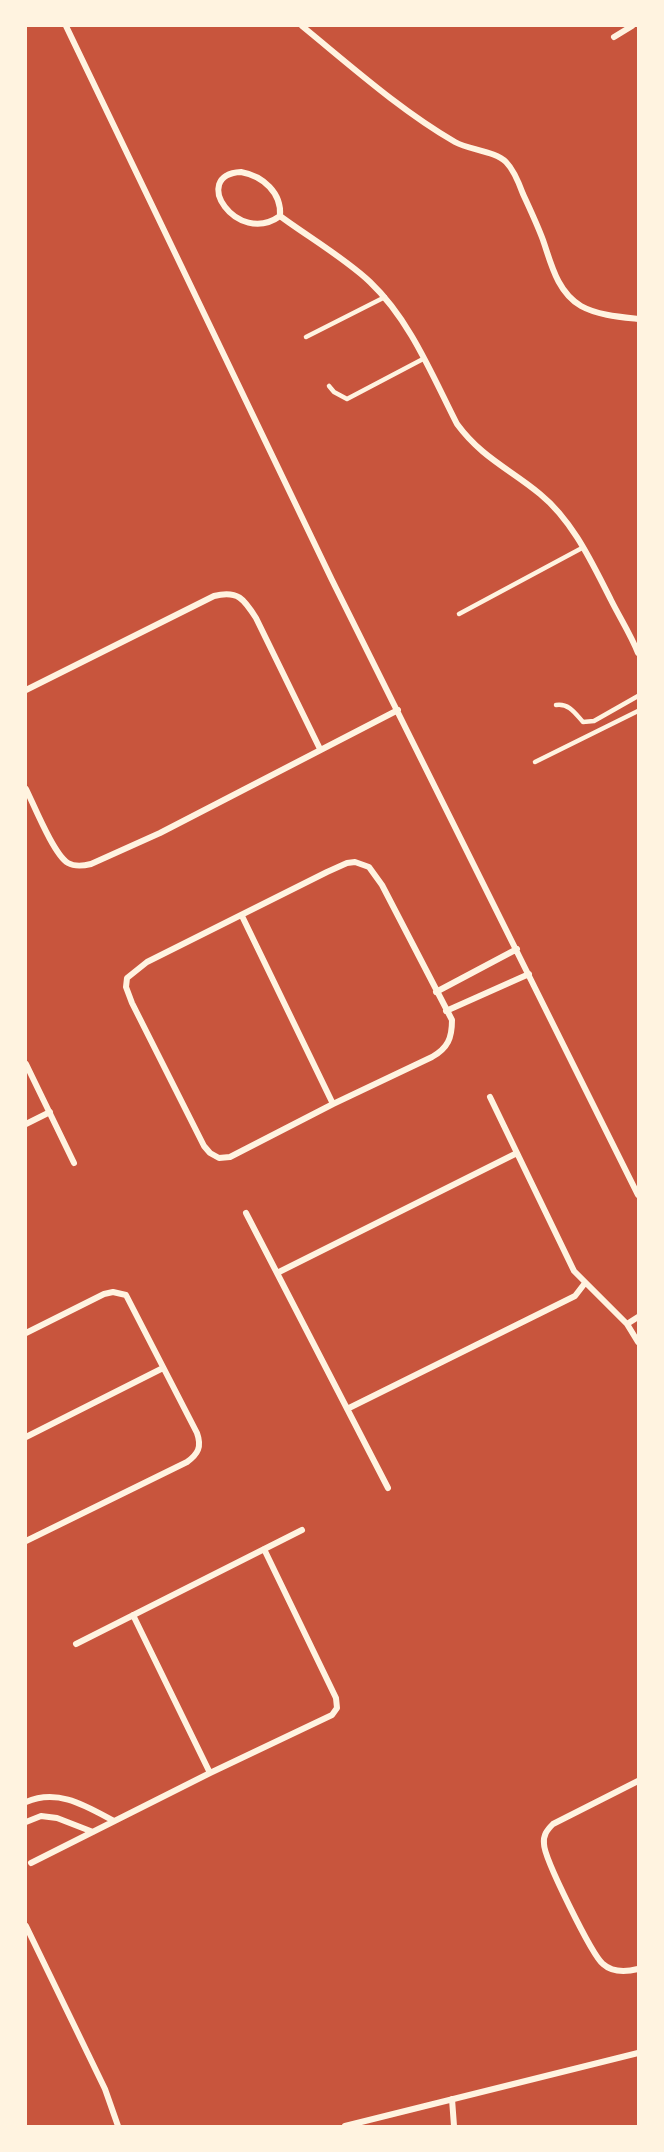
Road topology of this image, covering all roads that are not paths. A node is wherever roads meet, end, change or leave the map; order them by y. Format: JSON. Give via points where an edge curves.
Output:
{"nodes":[{"id":1,"x":66,"y":26,"type":"edge"},
{"id":2,"x":302,"y":26,"type":"edge"},
{"id":3,"x":632,"y":26,"type":"edge"},
{"id":4,"x":614,"y":37,"type":"dead end"},
{"id":5,"x":280,"y":216,"type":"junction"},
{"id":6,"x":385,"y":297,"type":"junction"},
{"id":7,"x":639,"y":319,"type":"edge"},
{"id":8,"x":306,"y":337,"type":"dead end"},
{"id":9,"x":423,"y":358,"type":"junction"},
{"id":10,"x":329,"y":387,"type":"dead end"},
{"id":11,"x":582,"y":549,"type":"junction"},
{"id":12,"x":459,"y":615,"type":"dead end"},
{"id":13,"x":639,"y":653,"type":"edge"},
{"id":14,"x":26,"y":690,"type":"edge"},
{"id":15,"x":639,"y":696,"type":"edge"},
{"id":16,"x":556,"y":705,"type":"dead end"},
{"id":17,"x":398,"y":710,"type":"junction"},
{"id":18,"x":639,"y":711,"type":"edge"},
{"id":19,"x":320,"y":749,"type":"junction"},
{"id":20,"x":535,"y":762,"type":"dead end"},
{"id":21,"x":26,"y":789,"type":"edge"},
{"id":22,"x":242,"y":916,"type":"junction"},
{"id":23,"x":517,"y":949,"type":"junction"},
{"id":24,"x":529,"y":974,"type":"junction"},
{"id":25,"x":436,"y":992,"type":"junction"},
{"id":26,"x":446,"y":1011,"type":"junction"},
{"id":27,"x":26,"y":1064,"type":"edge"},
{"id":28,"x":490,"y":1097,"type":"dead end"},
{"id":29,"x":333,"y":1104,"type":"junction"},
{"id":30,"x":50,"y":1112,"type":"junction"},
{"id":31,"x":26,"y":1124,"type":"edge"},
{"id":32,"x":517,"y":1153,"type":"junction"},
{"id":33,"x":74,"y":1162,"type":"dead end"},
{"id":34,"x":639,"y":1195,"type":"edge"},
{"id":35,"x":246,"y":1213,"type":"dead end"},
{"id":36,"x":277,"y":1272,"type":"junction"},
{"id":37,"x":585,"y":1283,"type":"junction"},
{"id":38,"x":639,"y":1317,"type":"edge"},
{"id":39,"x":627,"y":1324,"type":"junction"},
{"id":40,"x":26,"y":1333,"type":"edge"},
{"id":41,"x":639,"y":1342,"type":"edge"},
{"id":42,"x":163,"y":1368,"type":"junction"},
{"id":43,"x":347,"y":1410,"type":"junction"},
{"id":44,"x":26,"y":1437,"type":"edge"},
{"id":45,"x":388,"y":1488,"type":"dead end"},
{"id":46,"x":302,"y":1530,"type":"dead end"},
{"id":47,"x":26,"y":1541,"type":"edge"},
{"id":48,"x":264,"y":1549,"type":"junction"},
{"id":49,"x":134,"y":1615,"type":"junction"},
{"id":50,"x":76,"y":1644,"type":"dead end"},
{"id":51,"x":210,"y":1773,"type":"junction"},
{"id":52,"x":639,"y":1781,"type":"edge"},
{"id":53,"x":26,"y":1802,"type":"edge"},
{"id":54,"x":114,"y":1821,"type":"junction"},
{"id":55,"x":26,"y":1822,"type":"edge"},
{"id":56,"x":93,"y":1832,"type":"junction"},
{"id":57,"x":31,"y":1863,"type":"dead end"},
{"id":58,"x":26,"y":1926,"type":"edge"},
{"id":59,"x":639,"y":1969,"type":"edge"},
{"id":60,"x":639,"y":2053,"type":"edge"},
{"id":61,"x":452,"y":2098,"type":"junction"},
{"id":62,"x":118,"y":2127,"type":"edge"},
{"id":63,"x":345,"y":2127,"type":"edge"},
{"id":64,"x":453,"y":2127,"type":"edge"}],
"edges":[{"from":1,"to":17,"type":"street"},
{"from":2,"to":7,"type":"street","via":[[426,123],[457,143],[506,162],[529,206],[553,273],[566,292],[580,305],[597,312]]},
{"from":3,"to":4,"type":"street"},
{"from":5,"to":5,"type":"street","via":[[276,194],[261,179],[242,172],[229,174],[221,181],[219,199],[238,219],[264,224]]},
{"from":5,"to":6,"type":"street","via":[[369,280]]},
{"from":6,"to":8,"type":"lane"},
{"from":6,"to":9,"type":"street"},
{"from":9,"to":10,"type":"lane","via":[[347,399]]},
{"from":9,"to":11,"type":"street","via":[[464,434],[492,460],[540,494],[570,527]]},
{"from":11,"to":12,"type":"lane"},
{"from":11,"to":13,"type":"street"},
{"from":14,"to":19,"type":"street","via":[[214,596],[232,594],[242,598],[256,618]]},
{"from":15,"to":16,"type":"lane","via":[[588,723],[568,706]]},
{"from":17,"to":19,"type":"street"},
{"from":17,"to":23,"type":"street"},
{"from":18,"to":20,"type":"lane"},
{"from":19,"to":21,"type":"street","via":[[153,836],[80,866],[70,864],[59,854]]},
{"from":22,"to":25,"type":"street","via":[[347,863],[363,863],[382,885]]},
{"from":22,"to":29,"type":"street"},
{"from":22,"to":29,"type":"street","via":[[139,967],[126,982],[132,1003],[204,1146],[214,1156],[224,1158],[241,1153]]},
{"from":23,"to":24,"type":"street"},
{"from":23,"to":25,"type":"street"},
{"from":24,"to":26,"type":"street"},
{"from":24,"to":34,"type":"street"},
{"from":25,"to":26,"type":"street"},
{"from":26,"to":29,"type":"street","via":[[452,1020],[452,1031],[440,1052]]},
{"from":27,"to":30,"type":"street"},
{"from":28,"to":32,"type":"street"},
{"from":30,"to":31,"type":"street"},
{"from":30,"to":33,"type":"street"},
{"from":32,"to":36,"type":"street"},
{"from":32,"to":37,"type":"street","via":[[574,1271]]},
{"from":35,"to":36,"type":"street"},
{"from":36,"to":43,"type":"street"},
{"from":37,"to":39,"type":"street"},
{"from":37,"to":43,"type":"street","via":[[576,1296]]},
{"from":38,"to":39,"type":"street"},
{"from":39,"to":41,"type":"street"},
{"from":40,"to":42,"type":"street","via":[[104,1294],[121,1292],[131,1302]]},
{"from":42,"to":44,"type":"street"},
{"from":42,"to":47,"type":"street","via":[[197,1433],[199,1447],[195,1456]]},
{"from":43,"to":45,"type":"street"},
{"from":46,"to":48,"type":"street"},
{"from":48,"to":49,"type":"street"},
{"from":48,"to":51,"type":"street","via":[[336,1698],[337,1708],[332,1715]]},
{"from":49,"to":50,"type":"street"},
{"from":49,"to":51,"type":"street"},
{"from":51,"to":54,"type":"street"},
{"from":52,"to":59,"type":"street","via":[[553,1824],[543,1842],[596,1957],[611,1970]]},
{"from":53,"to":54,"type":"street","via":[[38,1797],[63,1798]]},
{"from":54,"to":56,"type":"street"},
{"from":55,"to":56,"type":"street","via":[[41,1816],[57,1818]]},
{"from":56,"to":57,"type":"street"},
{"from":58,"to":62,"type":"street","via":[[105,2089]]},
{"from":60,"to":61,"type":"street"},
{"from":61,"to":63,"type":"street"},
{"from":61,"to":64,"type":"street"}]}
